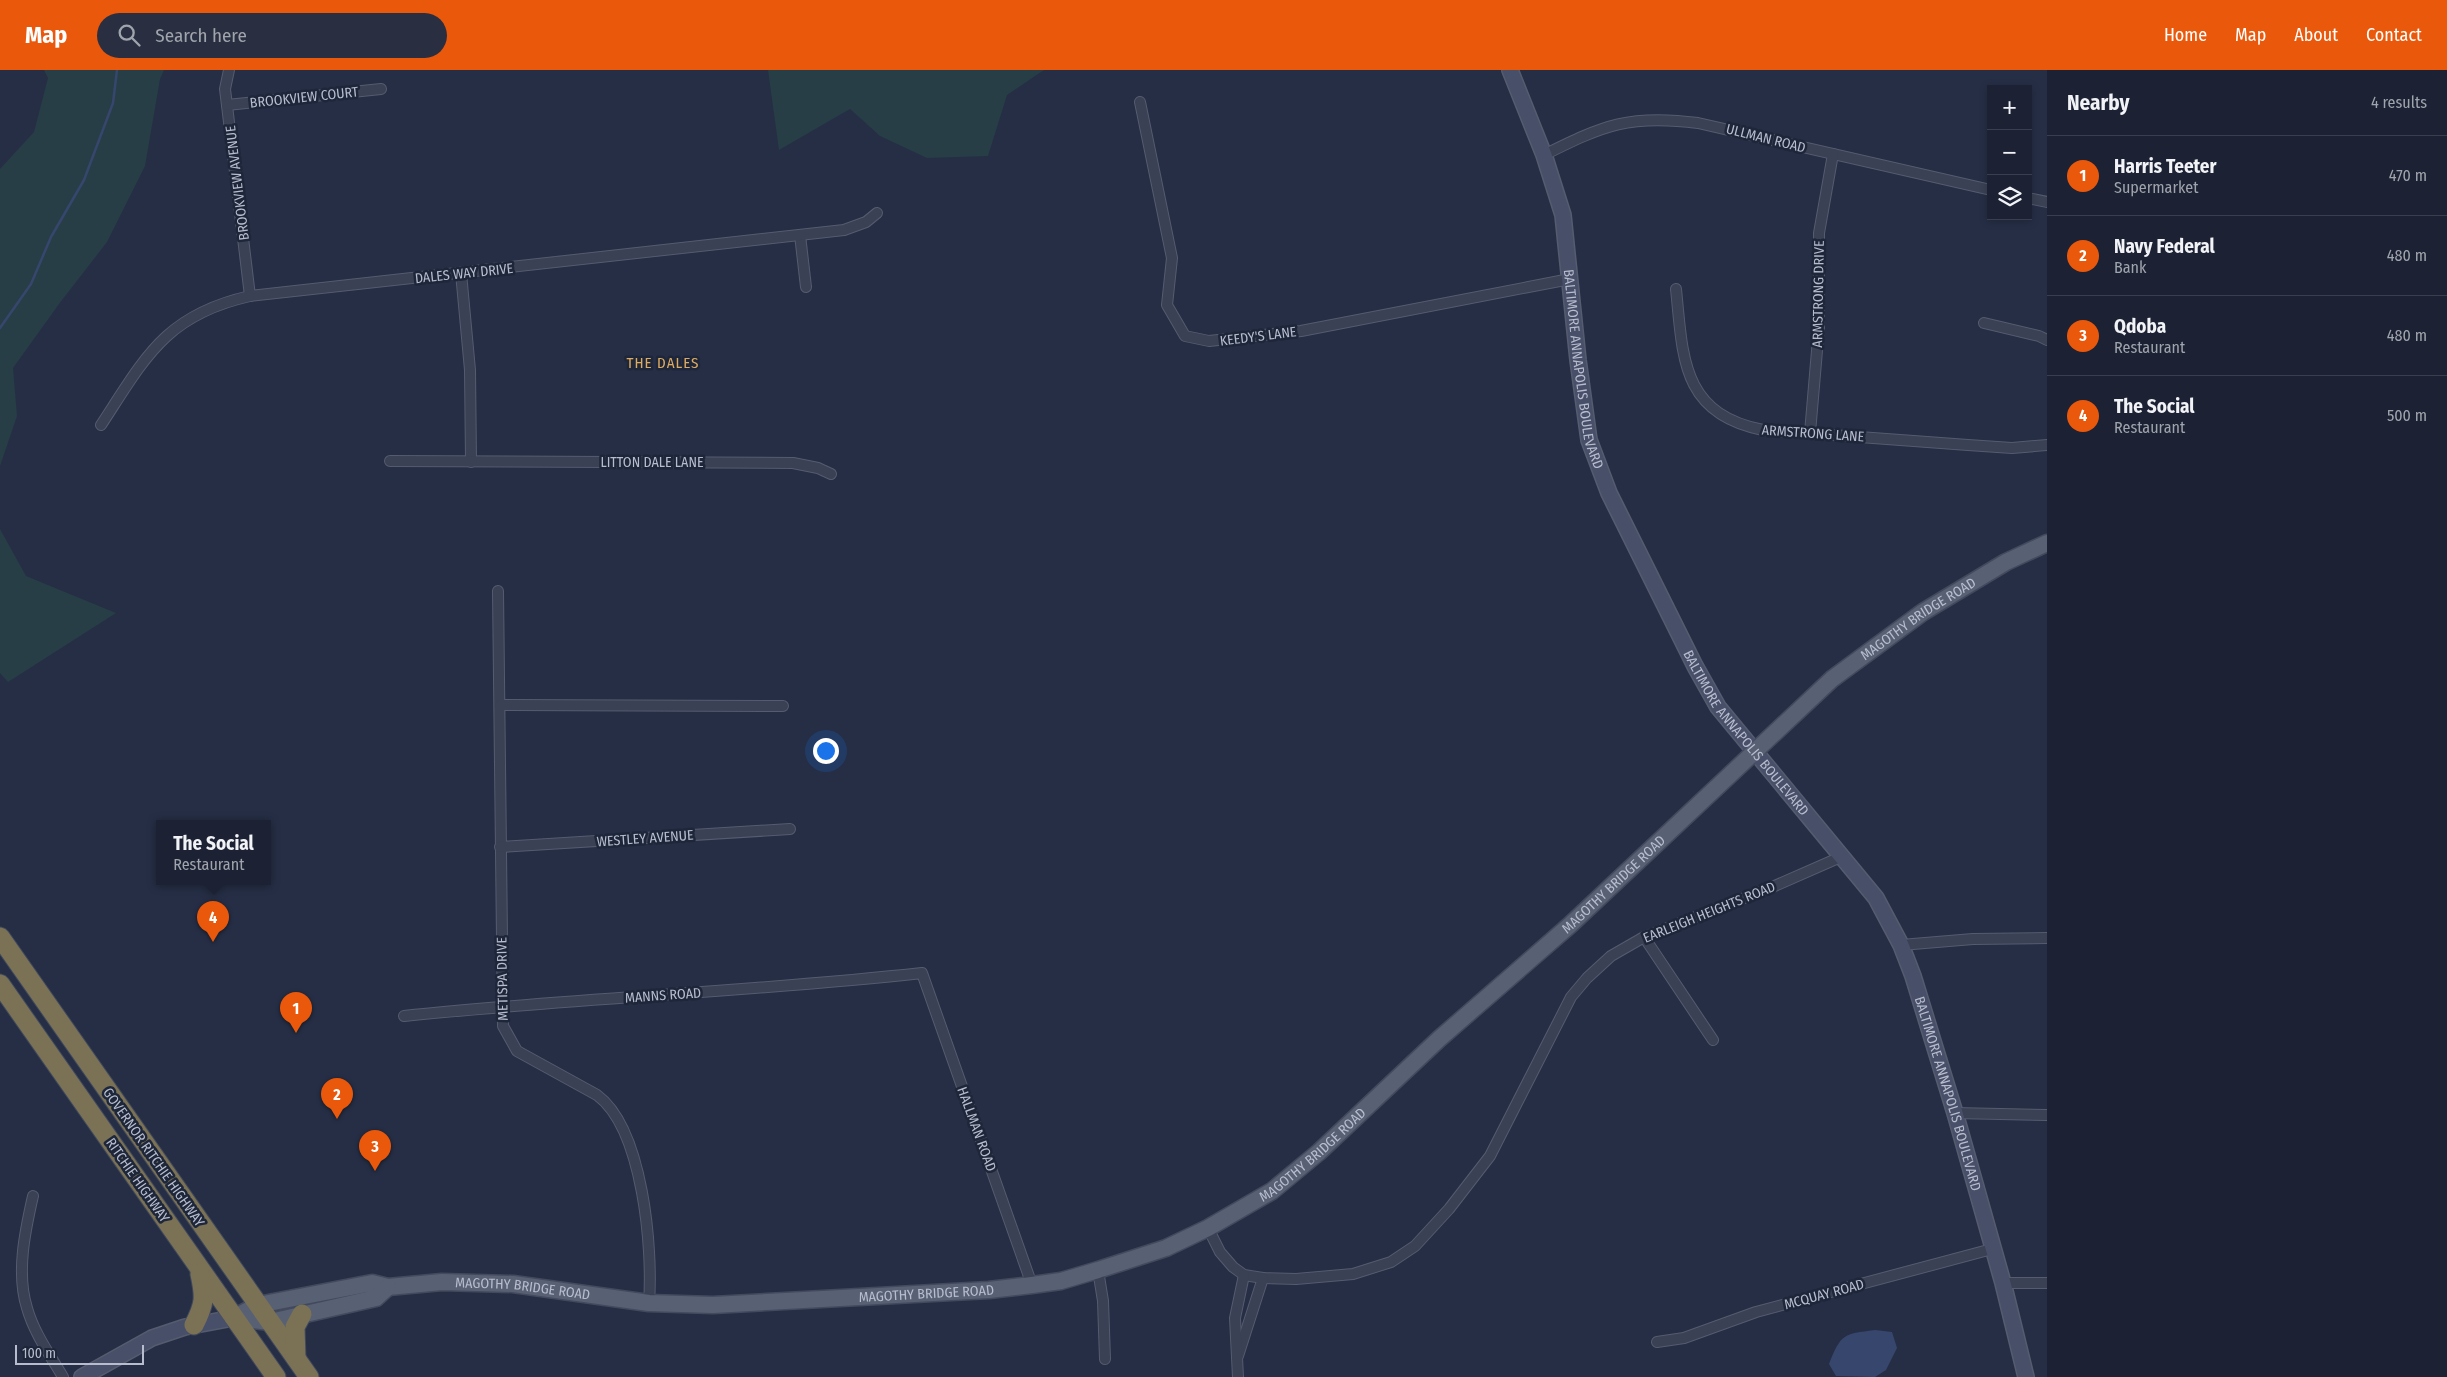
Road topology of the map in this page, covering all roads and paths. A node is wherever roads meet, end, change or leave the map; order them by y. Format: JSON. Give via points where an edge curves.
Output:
{"nodes":[{"id":1,"x":229,"y":70,"type":"edge"},
{"id":2,"x":1510,"y":70,"type":"edge"},
{"id":3,"x":382,"y":89,"type":"dead end"},
{"id":4,"x":1140,"y":102,"type":"dead end"},
{"id":5,"x":227,"y":105,"type":"junction"},
{"id":6,"x":1833,"y":154,"type":"junction"},
{"id":7,"x":1544,"y":155,"type":"junction"},
{"id":8,"x":1987,"y":189,"type":"edge"},
{"id":9,"x":2032,"y":199,"type":"edge"},
{"id":10,"x":2047,"y":202,"type":"edge"},
{"id":11,"x":877,"y":213,"type":"dead end"},
{"id":12,"x":800,"y":235,"type":"junction"},
{"id":13,"x":461,"y":274,"type":"junction"},
{"id":14,"x":1570,"y":279,"type":"junction"},
{"id":15,"x":806,"y":287,"type":"dead end"},
{"id":16,"x":1676,"y":289,"type":"dead end"},
{"id":17,"x":250,"y":296,"type":"junction"},
{"id":18,"x":1984,"y":323,"type":"dead end"},
{"id":19,"x":2047,"y":340,"type":"edge"},
{"id":20,"x":101,"y":425,"type":"dead end"},
{"id":21,"x":1810,"y":433,"type":"junction"},
{"id":22,"x":2047,"y":445,"type":"edge"},
{"id":23,"x":390,"y":461,"type":"dead end"},
{"id":24,"x":471,"y":462,"type":"junction"},
{"id":25,"x":831,"y":474,"type":"dead end"},
{"id":26,"x":2047,"y":543,"type":"edge"},
{"id":27,"x":498,"y":591,"type":"dead end"},
{"id":28,"x":500,"y":706,"type":"junction"},
{"id":29,"x":783,"y":706,"type":"dead end"},
{"id":30,"x":1754,"y":753,"type":"junction"},
{"id":31,"x":790,"y":829,"type":"dead end"},
{"id":32,"x":500,"y":847,"type":"junction"},
{"id":33,"x":1843,"y":856,"type":"junction"},
{"id":34,"x":0,"y":937,"type":"edge"},
{"id":35,"x":1644,"y":937,"type":"junction"},
{"id":36,"x":2047,"y":938,"type":"edge"},
{"id":37,"x":1901,"y":945,"type":"junction"},
{"id":38,"x":922,"y":973,"type":"joint"},
{"id":39,"x":0,"y":984,"type":"edge"},
{"id":40,"x":502,"y":1006,"type":"junction"},
{"id":41,"x":404,"y":1016,"type":"dead end"},
{"id":42,"x":1713,"y":1040,"type":"dead end"},
{"id":43,"x":1955,"y":1113,"type":"junction"},
{"id":44,"x":2047,"y":1115,"type":"edge"},
{"id":45,"x":32,"y":1196,"type":"dead end"},
{"id":46,"x":1208,"y":1228,"type":"junction"},
{"id":47,"x":1992,"y":1250,"type":"junction"},
{"id":48,"x":198,"y":1268,"type":"junction"},
{"id":49,"x":1098,"y":1270,"type":"junction"},
{"id":50,"x":1244,"y":1275,"type":"junction"},
{"id":51,"x":1263,"y":1278,"type":"junction"},
{"id":52,"x":2003,"y":1283,"type":"junction"},
{"id":53,"x":2047,"y":1283,"type":"edge"},
{"id":54,"x":1032,"y":1285,"type":"junction"},
{"id":55,"x":388,"y":1288,"type":"junction"},
{"id":56,"x":649,"y":1302,"type":"junction"},
{"id":57,"x":258,"y":1305,"type":"junction"},
{"id":58,"x":302,"y":1314,"type":"junction"},
{"id":59,"x":233,"y":1318,"type":"junction"},
{"id":60,"x":270,"y":1322,"type":"junction"},
{"id":61,"x":194,"y":1325,"type":"junction"},
{"id":62,"x":1657,"y":1342,"type":"dead end"},
{"id":63,"x":296,"y":1359,"type":"junction"},
{"id":64,"x":1105,"y":1359,"type":"dead end"},
{"id":65,"x":1237,"y":1359,"type":"junction"},
{"id":66,"x":63,"y":1377,"type":"edge"},
{"id":67,"x":82,"y":1377,"type":"edge"},
{"id":68,"x":276,"y":1377,"type":"edge"},
{"id":69,"x":309,"y":1377,"type":"edge"},
{"id":70,"x":1238,"y":1377,"type":"edge"},
{"id":71,"x":2026,"y":1377,"type":"edge"}],
"edges":[{"from":1,"to":5,"type":"street","name":"BROOKVIEW AVENUE","via":[[225,89]]},
{"from":2,"to":7,"type":"main road","name":"BALTIMORE ANNAPOLIS BOULEVARD"},
{"from":3,"to":5,"type":"street","name":"BROOKVIEW COURT"},
{"from":4,"to":14,"type":"street","name":"KEEDY'S LANE","via":[[1172,258],[1167,305],[1185,336],[1209,341],[1301,331]]},
{"from":5,"to":17,"type":"street","name":"BROOKVIEW AVENUE"},
{"from":6,"to":7,"type":"street","name":"ULLMAN ROAD","via":[[1698,122],[1664,118],[1622,122],[1602,128]]},
{"from":6,"to":8,"type":"street","name":"ULLMAN ROAD"},
{"from":6,"to":21,"type":"street","name":"ARMSTRONG DRIVE","via":[[1819,233],[1819,327]]},
{"from":7,"to":14,"type":"main road","name":"BALTIMORE ANNAPOLIS BOULEVARD","via":[[1563,215]]},
{"from":9,"to":10,"type":"street"},
{"from":11,"to":12,"type":"street","name":"DALES WAY DRIVE","via":[[855,228]]},
{"from":12,"to":13,"type":"street","name":"DALES WAY DRIVE"},
{"from":12,"to":15,"type":"street"},
{"from":13,"to":17,"type":"street","name":"DALES WAY DRIVE"},
{"from":13,"to":24,"type":"street","via":[[470,370]]},
{"from":14,"to":30,"type":"main road","name":"BALTIMORE ANNAPOLIS BOULEVARD","via":[[1589,440],[1609,494],[1695,666],[1718,707]]},
{"from":16,"to":21,"type":"street","name":"ARMSTRONG LANE","via":[[1685,362],[1695,386],[1706,401],[1722,416],[1748,427]]},
{"from":17,"to":20,"type":"street","name":"DALES WAY DRIVE","via":[[194,315],[169,333],[148,354]]},
{"from":18,"to":19,"type":"street"},
{"from":21,"to":22,"type":"street","name":"ARMSTRONG LANE","via":[[1968,446],[2012,448]]},
{"from":23,"to":24,"type":"street","name":"LITTON DALE LANE"},
{"from":24,"to":25,"type":"street","name":"LITTON DALE LANE","via":[[793,463]]},
{"from":26,"to":30,"type":"main road","name":"MAGOTHY BRIDGE ROAD","via":[[2006,562],[1923,612],[1832,679]]},
{"from":27,"to":28,"type":"street","name":"METISPA DRIVE"},
{"from":28,"to":29,"type":"street"},
{"from":28,"to":32,"type":"street","name":"METISPA DRIVE"},
{"from":30,"to":33,"type":"main road","name":"BALTIMORE ANNAPOLIS BOULEVARD"},
{"from":30,"to":46,"type":"main road","name":"MAGOTHY BRIDGE ROAD","via":[[1570,925],[1439,1039],[1318,1152],[1272,1191]]},
{"from":31,"to":32,"type":"street","name":"WESTLEY AVENUE"},
{"from":32,"to":40,"type":"street","name":"METISPA DRIVE"},
{"from":33,"to":35,"type":"street","name":"EARLEIGH HEIGHTS ROAD"},
{"from":33,"to":37,"type":"main road","name":"BALTIMORE ANNAPOLIS BOULEVARD","via":[[1876,898]]},
{"from":34,"to":57,"type":"highway","name":"GOVERNOR RITCHIE HIGHWAY"},
{"from":35,"to":42,"type":"street"},
{"from":35,"to":51,"type":"street","name":"EARLEIGH HEIGHTS ROAD","via":[[1611,956],[1571,997],[1490,1156],[1449,1210],[1414,1246],[1391,1262],[1353,1274]]},
{"from":36,"to":37,"type":"street","via":[[1973,939]]},
{"from":37,"to":43,"type":"main road","name":"BALTIMORE ANNAPOLIS BOULEVARD"},
{"from":38,"to":40,"type":"street","name":"MANNS ROAD","via":[[824,984]]},
{"from":38,"to":54,"type":"street","name":"HALLMAN ROAD"},
{"from":39,"to":48,"type":"highway","name":"RITCHIE HIGHWAY"},
{"from":40,"to":41,"type":"street","name":"MANNS ROAD"},
{"from":40,"to":56,"type":"street","name":"METISPA DRIVE","via":[[502,1026],[517,1051],[597,1095],[606,1102],[620,1123],[637,1172],[647,1229]]},
{"from":43,"to":44,"type":"street"},
{"from":43,"to":47,"type":"main road","name":"BALTIMORE ANNAPOLIS BOULEVARD"},
{"from":45,"to":66,"type":"street","via":[[24,1235],[26,1307],[35,1330]]},
{"from":46,"to":49,"type":"main road","name":"MAGOTHY BRIDGE ROAD","via":[[1166,1248]]},
{"from":46,"to":50,"type":"street","via":[[1220,1252],[1232,1267]]},
{"from":47,"to":52,"type":"main road","name":"BALTIMORE ANNAPOLIS BOULEVARD"},
{"from":47,"to":62,"type":"street","name":"MCQUAY ROAD","via":[[1756,1312],[1684,1338]]},
{"from":48,"to":59,"type":"highway","name":"RITCHIE HIGHWAY"},
{"from":48,"to":61,"type":"highway","via":[[204,1308]]},
{"from":49,"to":54,"type":"main road","name":"MAGOTHY BRIDGE ROAD","via":[[1061,1281]]},
{"from":49,"to":64,"type":"street","via":[[1103,1301]]},
{"from":50,"to":51,"type":"street","name":"EARLEIGH HEIGHTS ROAD"},
{"from":50,"to":65,"type":"street","via":[[1235,1318]]},
{"from":51,"to":65,"type":"street"},
{"from":52,"to":53,"type":"street"},
{"from":52,"to":71,"type":"main road","name":"BALTIMORE ANNAPOLIS BOULEVARD"},
{"from":54,"to":56,"type":"main road","name":"MAGOTHY BRIDGE ROAD","via":[[713,1304]]},
{"from":55,"to":56,"type":"main road","name":"MAGOTHY BRIDGE ROAD","via":[[442,1282],[513,1284]]},
{"from":55,"to":57,"type":"main road","name":"MAGOTHY BRIDGE ROAD","via":[[372,1283]]},
{"from":55,"to":58,"type":"main road","name":"MAGOTHY BRIDGE ROAD","via":[[376,1298]]},
{"from":57,"to":59,"type":"main road","name":"MAGOTHY BRIDGE ROAD"},
{"from":57,"to":60,"type":"highway","name":"GOVERNOR RITCHIE HIGHWAY"},
{"from":58,"to":60,"type":"main road","name":"MAGOTHY BRIDGE ROAD"},
{"from":58,"to":63,"type":"highway","via":[[295,1327]]},
{"from":59,"to":60,"type":"main road","name":"MAGOTHY BRIDGE ROAD"},
{"from":59,"to":61,"type":"main road"},
{"from":59,"to":68,"type":"highway","name":"RITCHIE HIGHWAY"},
{"from":60,"to":63,"type":"highway","name":"GOVERNOR RITCHIE HIGHWAY"},
{"from":61,"to":67,"type":"main road","via":[[152,1338]]},
{"from":63,"to":69,"type":"highway","name":"GOVERNOR RITCHIE HIGHWAY"},
{"from":65,"to":70,"type":"street"}]}
